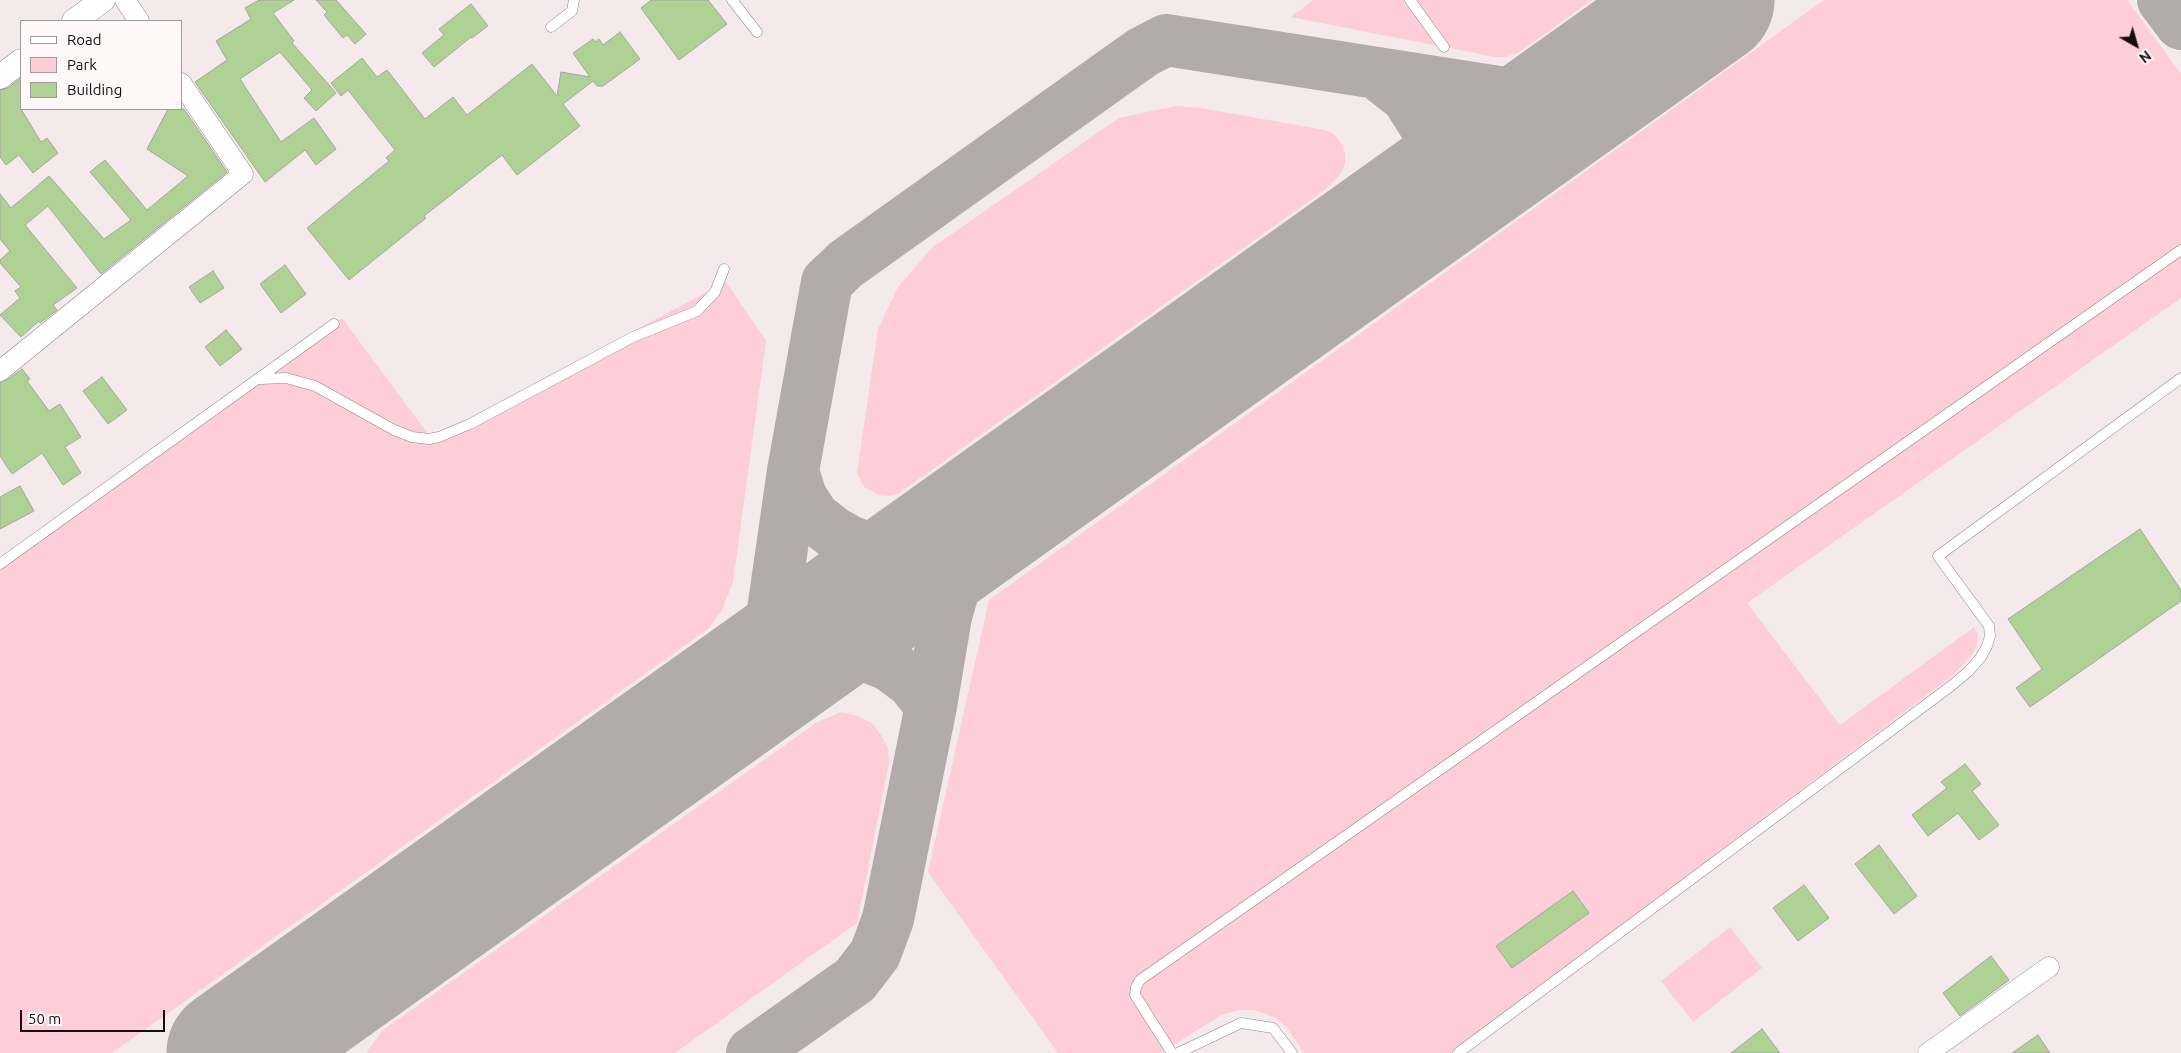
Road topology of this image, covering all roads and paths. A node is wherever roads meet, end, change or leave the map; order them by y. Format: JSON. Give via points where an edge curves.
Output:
{"nodes":[{"id":1,"x":103,"y":0,"type":"edge"},
{"id":2,"x":125,"y":0,"type":"edge"},
{"id":3,"x":574,"y":0,"type":"edge"},
{"id":4,"x":732,"y":0,"type":"edge"},
{"id":5,"x":1410,"y":0,"type":"edge"},
{"id":6,"x":75,"y":20,"type":"edge"},
{"id":7,"x":138,"y":20,"type":"edge"},
{"id":8,"x":551,"y":27,"type":"dead end"},
{"id":9,"x":757,"y":32,"type":"dead end"},
{"id":10,"x":1444,"y":47,"type":"dead end"},
{"id":11,"x":20,"y":62,"type":"edge"},
{"id":12,"x":0,"y":76,"type":"edge"},
{"id":13,"x":182,"y":84,"type":"edge"},
{"id":14,"x":2181,"y":250,"type":"edge"},
{"id":15,"x":724,"y":269,"type":"dead end"},
{"id":16,"x":334,"y":324,"type":"dead end"},
{"id":17,"x":0,"y":371,"type":"edge"},
{"id":18,"x":2181,"y":378,"type":"edge"},
{"id":19,"x":260,"y":379,"type":"junction"},
{"id":20,"x":0,"y":564,"type":"edge"},
{"id":21,"x":2049,"y":967,"type":"dead end"},
{"id":22,"x":1172,"y":1053,"type":"edge"},
{"id":23,"x":1178,"y":1053,"type":"edge"},
{"id":24,"x":1292,"y":1053,"type":"edge"},
{"id":25,"x":1458,"y":1053,"type":"edge"},
{"id":26,"x":1928,"y":1053,"type":"edge"}],
"edges":[{"from":1,"to":6,"type":"street"},
{"from":2,"to":7,"type":"street"},
{"from":3,"to":8,"type":"lane","via":[[572,11]]},
{"from":4,"to":9,"type":"lane"},
{"from":5,"to":10,"type":"lane"},
{"from":11,"to":12,"type":"street"},
{"from":13,"to":17,"type":"street","via":[[243,174]]},
{"from":14,"to":22,"type":"lane","via":[[1140,980],[1135,995]]},
{"from":15,"to":19,"type":"lane","via":[[716,292],[697,311],[633,338],[470,424],[439,437],[412,437],[394,430],[314,386],[286,378]]},
{"from":16,"to":19,"type":"lane"},
{"from":18,"to":25,"type":"lane","via":[[1938,556],[1988,626],[1987,646],[1968,671]]},
{"from":19,"to":20,"type":"lane"},
{"from":21,"to":26,"type":"street"},
{"from":23,"to":24,"type":"lane","via":[[1241,1023],[1273,1028]]}]}
